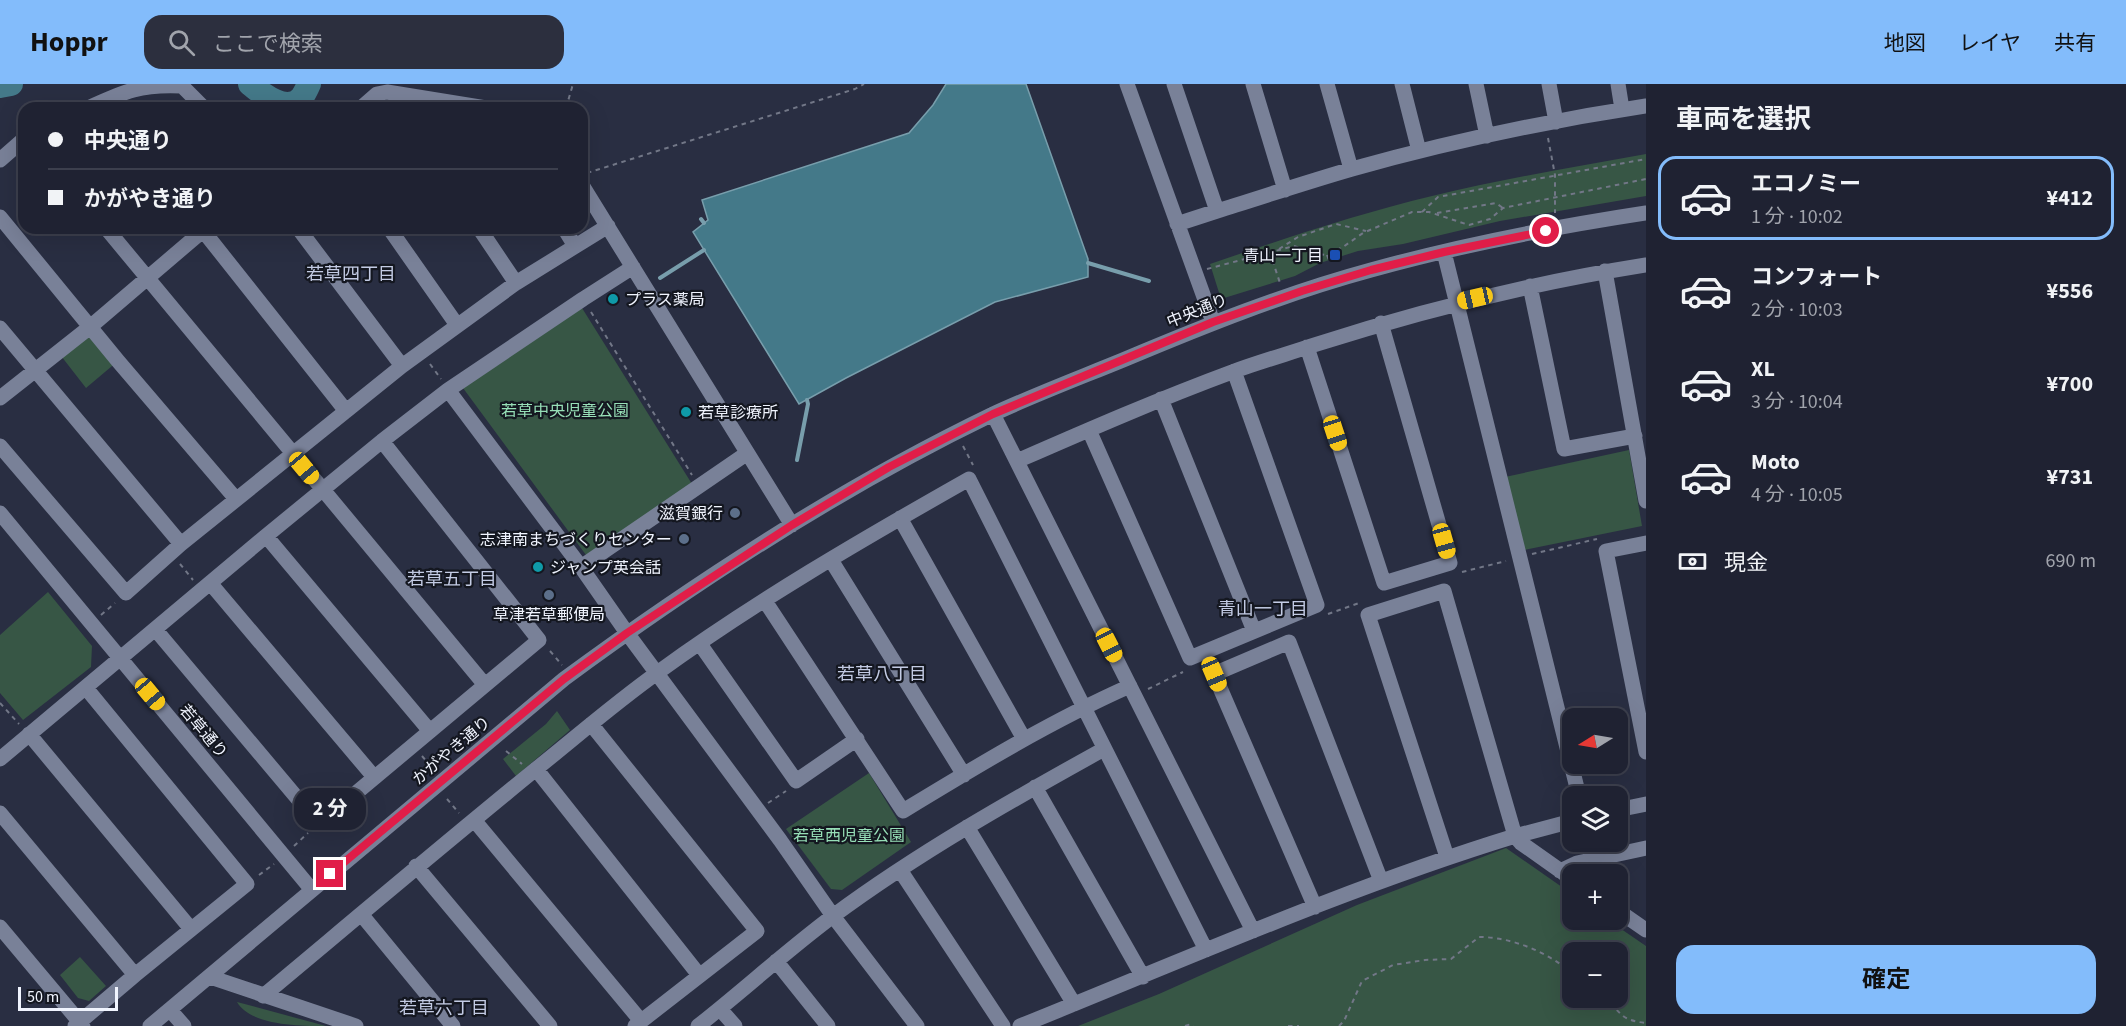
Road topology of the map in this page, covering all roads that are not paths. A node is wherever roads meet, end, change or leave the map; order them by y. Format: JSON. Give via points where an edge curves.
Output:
{"nodes":[{"id":1,"x":1127,"y":84,"type":"edge"},
{"id":2,"x":1174,"y":84,"type":"edge"},
{"id":3,"x":1253,"y":84,"type":"edge"},
{"id":4,"x":1327,"y":84,"type":"edge"},
{"id":5,"x":1402,"y":84,"type":"edge"},
{"id":6,"x":1476,"y":84,"type":"edge"},
{"id":7,"x":1549,"y":84,"type":"edge"},
{"id":8,"x":1618,"y":84,"type":"edge"},
{"id":9,"x":387,"y":92,"type":"junction"},
{"id":10,"x":110,"y":102,"type":"edge"},
{"id":11,"x":198,"y":102,"type":"edge"},
{"id":12,"x":368,"y":102,"type":"edge"},
{"id":13,"x":394,"y":102,"type":"edge"},
{"id":14,"x":449,"y":102,"type":"edge"},
{"id":15,"x":1646,"y":106,"type":"edge"},
{"id":16,"x":1622,"y":110,"type":"junction"},
{"id":17,"x":1551,"y":123,"type":"junction"},
{"id":18,"x":1487,"y":136,"type":"junction"},
{"id":19,"x":18,"y":144,"type":"edge"},
{"id":20,"x":1419,"y":152,"type":"junction"},
{"id":21,"x":0,"y":160,"type":"edge"},
{"id":22,"x":1351,"y":169,"type":"junction"},
{"id":23,"x":1285,"y":190,"type":"junction"},
{"id":24,"x":588,"y":194,"type":"edge"},
{"id":25,"x":1217,"y":211,"type":"junction"},
{"id":26,"x":1646,"y":213,"type":"edge"},
{"id":27,"x":0,"y":217,"type":"edge"},
{"id":28,"x":1177,"y":224,"type":"junction"},
{"id":29,"x":608,"y":226,"type":"junction"},
{"id":30,"x":111,"y":234,"type":"edge"},
{"id":31,"x":198,"y":234,"type":"edge"},
{"id":32,"x":208,"y":234,"type":"edge"},
{"id":33,"x":303,"y":234,"type":"edge"},
{"id":34,"x":393,"y":234,"type":"edge"},
{"id":35,"x":483,"y":234,"type":"edge"},
{"id":36,"x":568,"y":234,"type":"edge"},
{"id":37,"x":575,"y":246,"type":"junction"},
{"id":38,"x":1444,"y":252,"type":"junction"},
{"id":39,"x":1646,"y":265,"type":"edge"},
{"id":40,"x":633,"y":267,"type":"junction"},
{"id":41,"x":1605,"y":272,"type":"junction"},
{"id":42,"x":147,"y":278,"type":"junction"},
{"id":43,"x":516,"y":283,"type":"junction"},
{"id":44,"x":1530,"y":286,"type":"junction"},
{"id":45,"x":1457,"y":303,"type":"junction"},
{"id":46,"x":1213,"y":322,"type":"junction"},
{"id":47,"x":1381,"y":323,"type":"junction"},
{"id":48,"x":457,"y":325,"type":"junction"},
{"id":49,"x":90,"y":327,"type":"junction"},
{"id":50,"x":0,"y":328,"type":"edge"},
{"id":51,"x":1307,"y":347,"type":"junction"},
{"id":52,"x":402,"y":366,"type":"junction"},
{"id":53,"x":34,"y":370,"type":"junction"},
{"id":54,"x":1234,"y":371,"type":"junction"},
{"id":55,"x":445,"y":386,"type":"junction"},
{"id":56,"x":0,"y":398,"type":"edge"},
{"id":57,"x":1161,"y":399,"type":"junction"},
{"id":58,"x":346,"y":411,"type":"junction"},
{"id":59,"x":993,"y":414,"type":"junction"},
{"id":60,"x":1089,"y":430,"type":"junction"},
{"id":61,"x":1635,"y":436,"type":"junction"},
{"id":62,"x":382,"y":441,"type":"junction"},
{"id":63,"x":0,"y":446,"type":"edge"},
{"id":64,"x":293,"y":454,"type":"junction"},
{"id":65,"x":746,"y":454,"type":"junction"},
{"id":66,"x":1017,"y":461,"type":"junction"},
{"id":67,"x":323,"y":489,"type":"junction"},
{"id":68,"x":236,"y":499,"type":"junction"},
{"id":69,"x":1646,"y":501,"type":"edge"},
{"id":70,"x":0,"y":513,"type":"edge"},
{"id":71,"x":900,"y":518,"type":"junction"},
{"id":72,"x":792,"y":525,"type":"junction"},
{"id":73,"x":266,"y":536,"type":"junction"},
{"id":74,"x":1646,"y":543,"type":"edge"},
{"id":75,"x":176,"y":548,"type":"junction"},
{"id":76,"x":831,"y":560,"type":"junction"},
{"id":77,"x":581,"y":567,"type":"junction"},
{"id":78,"x":211,"y":584,"type":"junction"},
{"id":79,"x":765,"y":601,"type":"junction"},
{"id":80,"x":155,"y":629,"type":"junction"},
{"id":81,"x":1254,"y":631,"type":"junction"},
{"id":82,"x":627,"y":633,"type":"junction"},
{"id":83,"x":700,"y":644,"type":"junction"},
{"id":84,"x":120,"y":658,"type":"junction"},
{"id":85,"x":656,"y":674,"type":"junction"},
{"id":86,"x":485,"y":685,"type":"junction"},
{"id":87,"x":1130,"y":686,"type":"junction"},
{"id":88,"x":86,"y":688,"type":"junction"},
{"id":89,"x":1084,"y":707,"type":"junction"},
{"id":90,"x":591,"y":724,"type":"junction"},
{"id":91,"x":429,"y":730,"type":"junction"},
{"id":92,"x":29,"y":734,"type":"junction"},
{"id":93,"x":857,"y":739,"type":"junction"},
{"id":94,"x":1024,"y":739,"type":"junction"},
{"id":95,"x":1104,"y":748,"type":"junction"},
{"id":96,"x":1646,"y":752,"type":"edge"},
{"id":97,"x":0,"y":759,"type":"edge"},
{"id":98,"x":533,"y":771,"type":"junction"},
{"id":99,"x":964,"y":775,"type":"junction"},
{"id":100,"x":374,"y":777,"type":"junction"},
{"id":101,"x":1577,"y":786,"type":"edge"},
{"id":102,"x":1035,"y":787,"type":"junction"},
{"id":103,"x":1646,"y":804,"type":"edge"},
{"id":104,"x":1628,"y":808,"type":"edge"},
{"id":105,"x":0,"y":813,"type":"edge"},
{"id":106,"x":471,"y":822,"type":"junction"},
{"id":107,"x":1562,"y":824,"type":"edge"},
{"id":108,"x":967,"y":827,"type":"junction"},
{"id":109,"x":1515,"y":836,"type":"junction"},
{"id":110,"x":1646,"y":848,"type":"edge"},
{"id":111,"x":1447,"y":857,"type":"junction"},
{"id":112,"x":1576,"y":864,"type":"edge"},
{"id":113,"x":416,"y":866,"type":"junction"},
{"id":114,"x":900,"y":870,"type":"junction"},
{"id":115,"x":1562,"y":872,"type":"edge"},
{"id":116,"x":1381,"y":881,"type":"junction"},
{"id":117,"x":312,"y":890,"type":"junction"},
{"id":118,"x":1315,"y":907,"type":"junction"},
{"id":119,"x":361,"y":914,"type":"junction"},
{"id":120,"x":833,"y":916,"type":"junction"},
{"id":121,"x":1628,"y":918,"type":"edge"},
{"id":122,"x":0,"y":927,"type":"edge"},
{"id":123,"x":190,"y":929,"type":"junction"},
{"id":124,"x":1646,"y":930,"type":"edge"},
{"id":125,"x":1253,"y":931,"type":"junction"},
{"id":126,"x":1206,"y":950,"type":"junction"},
{"id":127,"x":776,"y":961,"type":"junction"},
{"id":128,"x":135,"y":975,"type":"junction"},
{"id":129,"x":699,"y":975,"type":"junction"},
{"id":130,"x":210,"y":977,"type":"junction"},
{"id":131,"x":1143,"y":977,"type":"junction"},
{"id":132,"x":263,"y":996,"type":"junction"},
{"id":133,"x":1074,"y":1004,"type":"junction"},
{"id":134,"x":720,"y":1009,"type":"junction"},
{"id":135,"x":170,"y":1010,"type":"junction"},
{"id":136,"x":638,"y":1023,"type":"edge"},
{"id":137,"x":79,"y":1025,"type":"edge"},
{"id":138,"x":150,"y":1026,"type":"edge"},
{"id":139,"x":184,"y":1026,"type":"edge"},
{"id":140,"x":356,"y":1026,"type":"edge"},
{"id":141,"x":453,"y":1026,"type":"edge"},
{"id":142,"x":550,"y":1026,"type":"edge"},
{"id":143,"x":698,"y":1026,"type":"edge"},
{"id":144,"x":735,"y":1026,"type":"edge"},
{"id":145,"x":828,"y":1026,"type":"edge"},
{"id":146,"x":917,"y":1026,"type":"edge"},
{"id":147,"x":1003,"y":1026,"type":"edge"},
{"id":148,"x":1020,"y":1026,"type":"edge"}],
"edges":[{"from":1,"to":28,"type":"street"},
{"from":2,"to":25,"type":"street"},
{"from":3,"to":23,"type":"street"},
{"from":4,"to":22,"type":"street"},
{"from":5,"to":20,"type":"street"},
{"from":6,"to":18,"type":"street"},
{"from":7,"to":17,"type":"street"},
{"from":8,"to":16,"type":"street"},
{"from":9,"to":12,"type":"street"},
{"from":9,"to":13,"type":"street"},
{"from":9,"to":14,"type":"street"},
{"from":10,"to":11,"type":"street","via":[[128,90],[157,85],[182,86]]},
{"from":15,"to":16,"type":"street"},
{"from":16,"to":17,"type":"street"},
{"from":17,"to":18,"type":"street"},
{"from":18,"to":20,"type":"street"},
{"from":19,"to":21,"type":"street"},
{"from":20,"to":22,"type":"street"},
{"from":22,"to":23,"type":"street"},
{"from":23,"to":25,"type":"street"},
{"from":24,"to":29,"type":"street"},
{"from":25,"to":28,"type":"street"},
{"from":26,"to":38,"type":"street","name":"中央通り"},
{"from":27,"to":49,"type":"street"},
{"from":28,"to":46,"type":"street"},
{"from":29,"to":37,"type":"street"},
{"from":29,"to":40,"type":"street"},
{"from":30,"to":42,"type":"street"},
{"from":31,"to":42,"type":"street"},
{"from":32,"to":58,"type":"street"},
{"from":33,"to":52,"type":"street"},
{"from":34,"to":48,"type":"street"},
{"from":35,"to":43,"type":"street"},
{"from":36,"to":37,"type":"street"},
{"from":37,"to":43,"type":"street"},
{"from":38,"to":45,"type":"street"},
{"from":38,"to":46,"type":"street","name":"中央通り","via":[[1342,279]]},
{"from":39,"to":41,"type":"street"},
{"from":40,"to":55,"type":"street"},
{"from":40,"to":65,"type":"street"},
{"from":41,"to":44,"type":"street"},
{"from":41,"to":61,"type":"street"},
{"from":42,"to":49,"type":"street"},
{"from":42,"to":64,"type":"street"},
{"from":43,"to":48,"type":"street"},
{"from":44,"to":45,"type":"street"},
{"from":44,"to":61,"type":"street","via":[[1564,450]]},
{"from":45,"to":47,"type":"street"},
{"from":45,"to":101,"type":"street"},
{"from":46,"to":59,"type":"street","name":"中央通り"},
{"from":47,"to":51,"type":"street"},
{"from":47,"to":51,"type":"street","via":[[1450,562],[1384,583]]},
{"from":48,"to":52,"type":"street"},
{"from":49,"to":53,"type":"street"},
{"from":49,"to":68,"type":"street"},
{"from":50,"to":53,"type":"street"},
{"from":51,"to":54,"type":"street"},
{"from":52,"to":58,"type":"street"},
{"from":53,"to":56,"type":"street"},
{"from":53,"to":75,"type":"street"},
{"from":54,"to":57,"type":"street"},
{"from":54,"to":81,"type":"street","via":[[1317,605]]},
{"from":55,"to":62,"type":"street"},
{"from":55,"to":77,"type":"street"},
{"from":57,"to":60,"type":"street"},
{"from":57,"to":81,"type":"street"},
{"from":58,"to":64,"type":"street"},
{"from":59,"to":66,"type":"street"},
{"from":59,"to":72,"type":"street","name":"中央通り","via":[[889,467]]},
{"from":60,"to":66,"type":"street"},
{"from":60,"to":81,"type":"street","via":[[1190,658]]},
{"from":61,"to":69,"type":"street"},
{"from":62,"to":67,"type":"street"},
{"from":62,"to":86,"type":"street","via":[[539,640]]},
{"from":63,"to":75,"type":"street","via":[[126,592]]},
{"from":64,"to":67,"type":"street"},
{"from":64,"to":68,"type":"street"},
{"from":65,"to":72,"type":"street"},
{"from":65,"to":77,"type":"street"},
{"from":66,"to":87,"type":"street"},
{"from":67,"to":73,"type":"street"},
{"from":67,"to":86,"type":"street"},
{"from":68,"to":75,"type":"street"},
{"from":70,"to":84,"type":"street","name":"若草通り"},
{"from":71,"to":76,"type":"street"},
{"from":71,"to":89,"type":"street","via":[[969,479]]},
{"from":71,"to":94,"type":"street"},
{"from":72,"to":82,"type":"street","name":"かがやき通り"},
{"from":73,"to":78,"type":"street"},
{"from":73,"to":91,"type":"street"},
{"from":74,"to":96,"type":"street","via":[[1606,551]]},
{"from":76,"to":79,"type":"street"},
{"from":76,"to":99,"type":"street"},
{"from":77,"to":82,"type":"street"},
{"from":78,"to":80,"type":"street"},
{"from":78,"to":100,"type":"street"},
{"from":79,"to":83,"type":"street"},
{"from":79,"to":93,"type":"street"},
{"from":80,"to":84,"type":"street"},
{"from":80,"to":100,"type":"street","via":[[319,824]]},
{"from":82,"to":85,"type":"street"},
{"from":82,"to":117,"type":"street","name":"かがやき通り","via":[[564,679]]},
{"from":83,"to":85,"type":"street"},
{"from":83,"to":93,"type":"street","via":[[796,781]]},
{"from":84,"to":88,"type":"street"},
{"from":84,"to":117,"type":"street","name":"若草通り"},
{"from":85,"to":90,"type":"street"},
{"from":85,"to":120,"type":"street"},
{"from":86,"to":91,"type":"street"},
{"from":87,"to":89,"type":"street"},
{"from":87,"to":125,"type":"street"},
{"from":88,"to":92,"type":"street"},
{"from":88,"to":123,"type":"street","via":[[248,884]]},
{"from":89,"to":94,"type":"street"},
{"from":89,"to":95,"type":"street"},
{"from":90,"to":98,"type":"street"},
{"from":90,"to":129,"type":"street","via":[[757,931]]},
{"from":91,"to":100,"type":"street"},
{"from":92,"to":97,"type":"street"},
{"from":92,"to":123,"type":"street"},
{"from":93,"to":99,"type":"street","via":[[903,811]]},
{"from":94,"to":99,"type":"street"},
{"from":95,"to":102,"type":"street"},
{"from":95,"to":126,"type":"street"},
{"from":98,"to":106,"type":"street"},
{"from":98,"to":129,"type":"street"},
{"from":102,"to":108,"type":"street"},
{"from":102,"to":131,"type":"street"},
{"from":103,"to":104,"type":"street"},
{"from":105,"to":128,"type":"street"},
{"from":106,"to":113,"type":"street"},
{"from":106,"to":136,"type":"street"},
{"from":107,"to":109,"type":"street"},
{"from":108,"to":114,"type":"street"},
{"from":108,"to":133,"type":"street"},
{"from":109,"to":111,"type":"street"},
{"from":109,"to":111,"type":"street","via":[[1444,591],[1368,615]]},
{"from":109,"to":115,"type":"street"},
{"from":110,"to":112,"type":"street"},
{"from":111,"to":116,"type":"street"},
{"from":113,"to":119,"type":"street"},
{"from":113,"to":142,"type":"street"},
{"from":114,"to":120,"type":"street"},
{"from":114,"to":147,"type":"street"},
{"from":116,"to":118,"type":"street"},
{"from":116,"to":118,"type":"street","via":[[1289,642],[1214,674]]},
{"from":117,"to":130,"type":"street","name":"かがやき通り"},
{"from":118,"to":125,"type":"street"},
{"from":119,"to":132,"type":"street"},
{"from":119,"to":141,"type":"street"},
{"from":120,"to":127,"type":"street"},
{"from":120,"to":146,"type":"street"},
{"from":121,"to":124,"type":"street"},
{"from":122,"to":137,"type":"street"},
{"from":123,"to":128,"type":"street"},
{"from":125,"to":126,"type":"street"},
{"from":126,"to":131,"type":"street"},
{"from":127,"to":134,"type":"street"},
{"from":127,"to":145,"type":"street"},
{"from":128,"to":137,"type":"street"},
{"from":129,"to":136,"type":"street"},
{"from":130,"to":132,"type":"street"},
{"from":130,"to":135,"type":"street","name":"かがやき通り"},
{"from":131,"to":133,"type":"street"},
{"from":132,"to":140,"type":"street"},
{"from":133,"to":148,"type":"street"},
{"from":134,"to":143,"type":"street"},
{"from":134,"to":144,"type":"street"},
{"from":135,"to":138,"type":"street","name":"かがやき通り"},
{"from":135,"to":139,"type":"street"}]}
